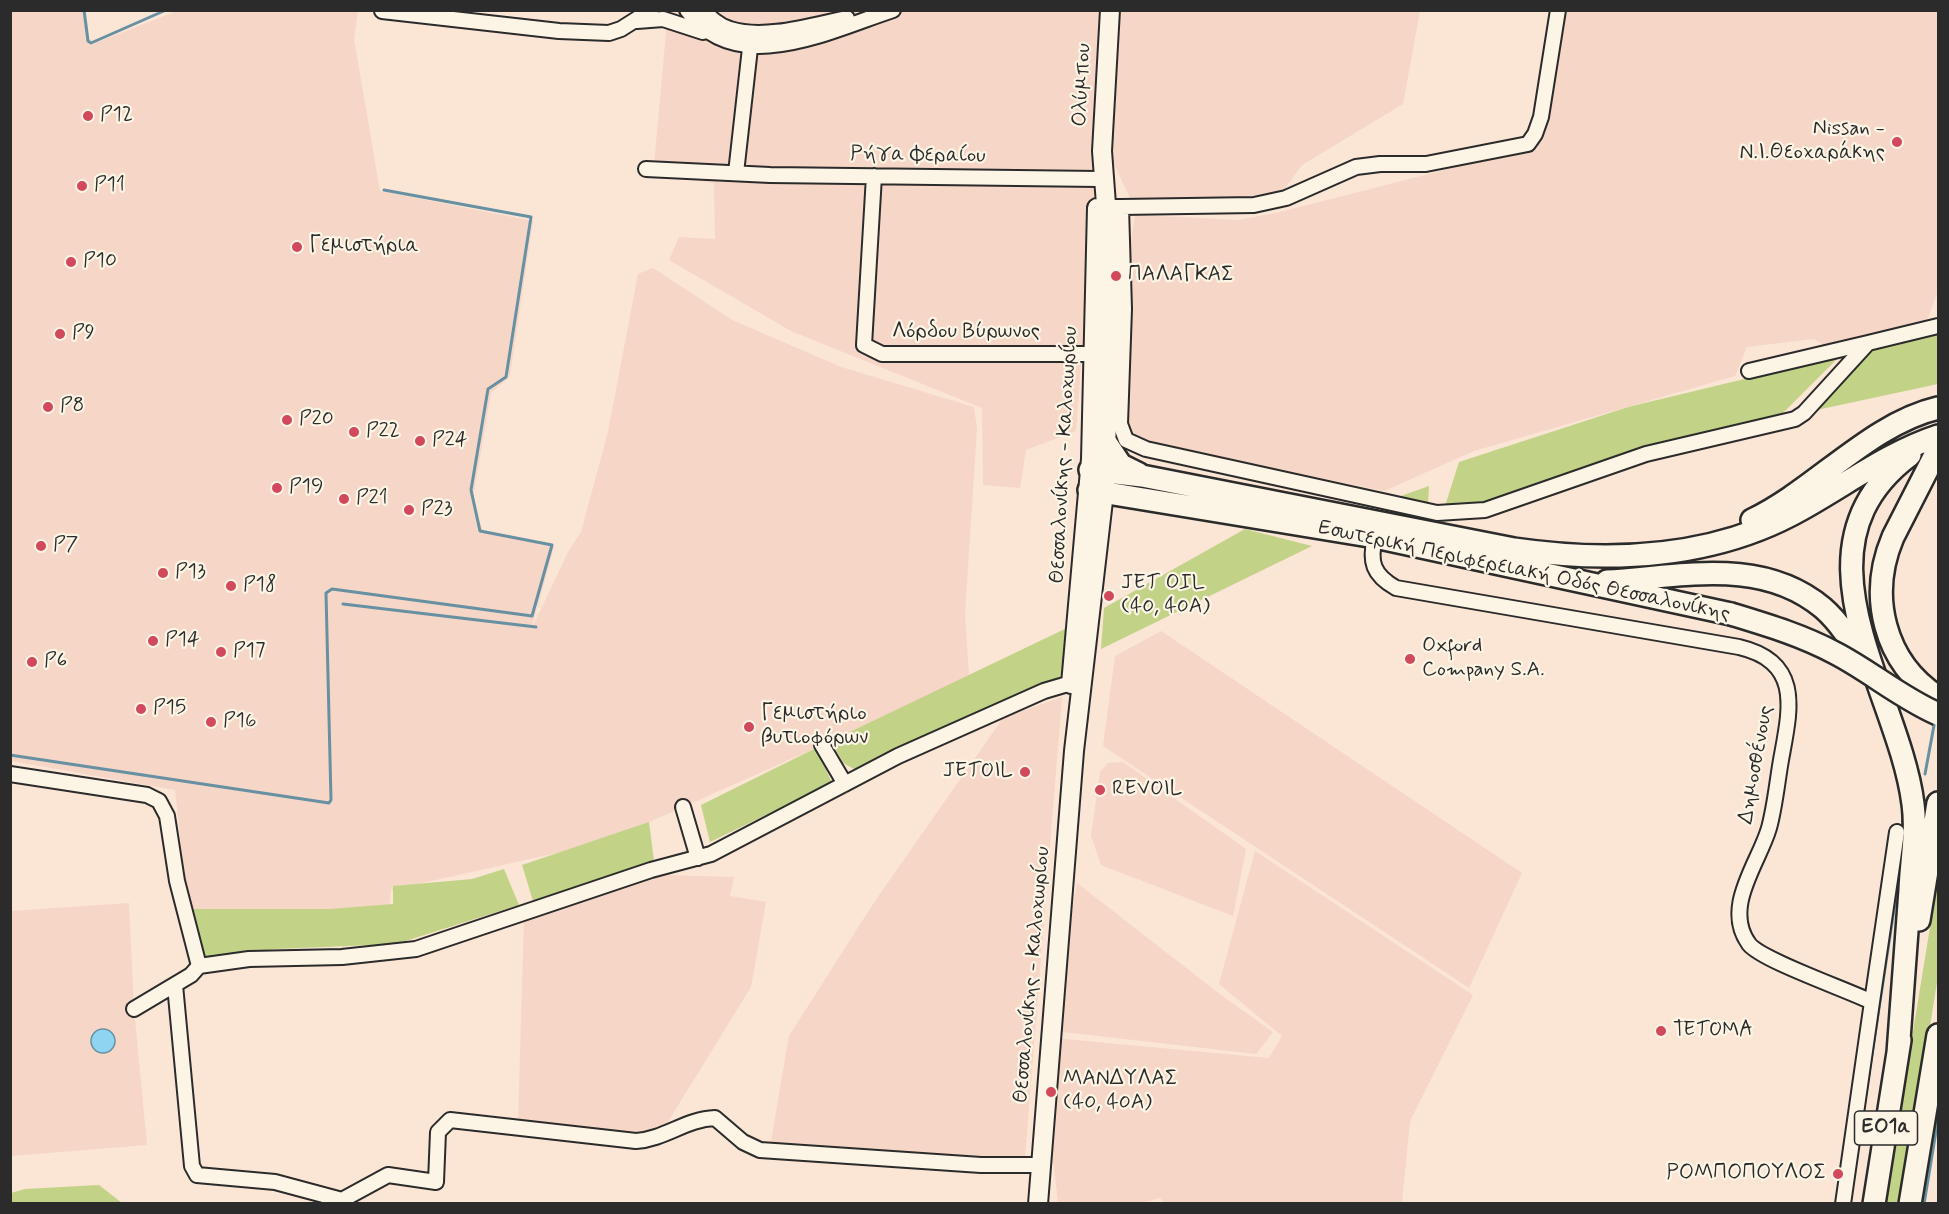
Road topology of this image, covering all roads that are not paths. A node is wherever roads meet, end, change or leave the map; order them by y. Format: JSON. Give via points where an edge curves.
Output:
{"nodes":[{"id":1,"x":651,"y":10,"type":"edge"},
{"id":2,"x":687,"y":10,"type":"edge"},
{"id":3,"x":703,"y":10,"type":"edge"},
{"id":4,"x":891,"y":10,"type":"edge"},
{"id":5,"x":1110,"y":10,"type":"edge"},
{"id":6,"x":1558,"y":10,"type":"edge"},
{"id":7,"x":382,"y":11,"type":"edge"},
{"id":8,"x":669,"y":15,"type":"edge"},
{"id":9,"x":635,"y":21,"type":"junction"},
{"id":10,"x":709,"y":34,"type":"junction"},
{"id":11,"x":750,"y":48,"type":"junction"},
{"id":12,"x":646,"y":169,"type":"dead end"},
{"id":13,"x":1101,"y":171,"type":"junction"},
{"id":14,"x":736,"y":173,"type":"junction"},
{"id":15,"x":874,"y":176,"type":"junction"},
{"id":16,"x":1108,"y":209,"type":"junction"},
{"id":17,"x":1938,"y":326,"type":"edge"},
{"id":18,"x":1868,"y":343,"type":"junction"},
{"id":19,"x":1094,"y":354,"type":"junction"},
{"id":20,"x":1749,"y":371,"type":"dead end"},
{"id":21,"x":1938,"y":408,"type":"edge"},
{"id":22,"x":1937,"y":441,"type":"edge"},
{"id":23,"x":1107,"y":444,"type":"junction"},
{"id":24,"x":1146,"y":449,"type":"junction"},
{"id":25,"x":1142,"y":476,"type":"junction"},
{"id":26,"x":1097,"y":481,"type":"junction"},
{"id":27,"x":1375,"y":537,"type":"junction"},
{"id":28,"x":1691,"y":548,"type":"junction"},
{"id":29,"x":1561,"y":579,"type":"junction"},
{"id":30,"x":1873,"y":675,"type":"junction"},
{"id":31,"x":1072,"y":677,"type":"junction"},
{"id":32,"x":1938,"y":697,"type":"edge"},
{"id":33,"x":1938,"y":714,"type":"edge"},
{"id":34,"x":822,"y":745,"type":"dead end"},
{"id":35,"x":1074,"y":751,"type":"junction"},
{"id":36,"x":10,"y":774,"type":"edge"},
{"id":37,"x":845,"y":784,"type":"junction"},
{"id":38,"x":1938,"y":802,"type":"edge"},
{"id":39,"x":683,"y":807,"type":"dead end"},
{"id":40,"x":1897,"y":832,"type":"dead end"},
{"id":41,"x":698,"y":858,"type":"junction"},
{"id":42,"x":199,"y":966,"type":"junction"},
{"id":43,"x":175,"y":985,"type":"junction"},
{"id":44,"x":1872,"y":1002,"type":"junction"},
{"id":45,"x":135,"y":1009,"type":"dead end"},
{"id":46,"x":1938,"y":1035,"type":"edge"},
{"id":47,"x":1898,"y":1053,"type":"junction"},
{"id":48,"x":1041,"y":1165,"type":"junction"},
{"id":49,"x":1038,"y":1203,"type":"edge"},
{"id":50,"x":1843,"y":1203,"type":"edge"},
{"id":51,"x":1874,"y":1203,"type":"edge"},
{"id":52,"x":1910,"y":1203,"type":"edge"}],
"edges":[{"from":1,"to":9,"type":"street"},
{"from":2,"to":10,"type":"street"},
{"from":3,"to":4,"type":"street","via":[[729,29],[760,32]]},
{"from":4,"to":11,"type":"street","via":[[781,45]]},
{"from":5,"to":13,"type":"main road","name":"Ολύμπου"},
{"from":6,"to":16,"type":"street","via":[[1540,117],[1528,144],[1426,164],[1356,167],[1286,198],[1254,205]]},
{"from":7,"to":9,"type":"street","via":[[594,33],[609,33]]},
{"from":8,"to":9,"type":"street"},
{"from":8,"to":10,"type":"street"},
{"from":10,"to":11,"type":"street"},
{"from":11,"to":14,"type":"street"},
{"from":12,"to":14,"type":"street","name":"Ρήγα Φεραίου"},
{"from":13,"to":15,"type":"street","name":"Ρήγα Φεραίου"},
{"from":13,"to":16,"type":"main road","name":"Ολύμπου"},
{"from":14,"to":15,"type":"street","name":"Ρήγα Φεραίου"},
{"from":15,"to":19,"type":"street","name":"Λόρδου Βύρωνος","via":[[864,345],[882,354]]},
{"from":16,"to":19,"type":"main road","name":"Θεσσαλονίκης - Καλοχωρίου"},
{"from":16,"to":23,"type":"main road","name":"Θεσσαλονίκης - Καλοχωρίου"},
{"from":16,"to":24,"type":"street","via":[[1124,309],[1120,424],[1126,440]]},
{"from":17,"to":18,"type":"street"},
{"from":18,"to":20,"type":"street"},
{"from":18,"to":24,"type":"street","via":[[1798,418],[1646,454],[1485,510],[1437,513]]},
{"from":19,"to":26,"type":"main road","name":"Θεσσαλονίκης - Καλοχωρίου"},
{"from":21,"to":28,"type":"highway","via":[[1896,425],[1761,515]]},
{"from":22,"to":28,"type":"highway","name":"Εσωτερική Περιφερειακή Οδός Θεσσαλονίκης","via":[[1912,446],[1766,527]]},
{"from":22,"to":30,"type":"highway","via":[[1907,458],[1878,488],[1856,534],[1851,583]]},
{"from":22,"to":32,"type":"highway","via":[[1887,552],[1882,583],[1885,626],[1896,655]]},
{"from":23,"to":25,"type":"highway","via":[[1121,465]]},
{"from":23,"to":26,"type":"main road","name":"Θεσσαλονίκης - Καλοχωρίου"},
{"from":24,"to":25,"type":"street"},
{"from":25,"to":26,"type":"highway","name":"Εσωτερική Περιφερειακή Οδός Θεσσαλονίκης"},
{"from":25,"to":28,"type":"highway","name":"Εσωτερική Περιφερειακή Οδός Θεσσαλονίκης","via":[[1569,557],[1649,555]]},
{"from":26,"to":27,"type":"highway","name":"Εσωτερική Περιφερειακή Οδός Θεσσαλονίκης"},
{"from":26,"to":31,"type":"main road","name":"Θεσσαλονίκης - Καλοχωρίου"},
{"from":26,"to":35,"type":"main road","name":"Θεσσαλονίκης - Καλοχωρίου","via":[[1090,614]]},
{"from":27,"to":29,"type":"highway","name":"Εσωτερική Περιφερειακή Οδός Θεσσαλονίκης"},
{"from":27,"to":44,"type":"street","name":"Δημοσθένους","via":[[1372,565],[1377,574],[1396,588],[1739,647],[1764,655],[1778,668],[1785,679],[1790,710],[1769,827],[1743,892],[1743,929],[1748,942],[1766,957]]},
{"from":29,"to":30,"type":"highway","via":[[1603,581],[1719,572],[1769,578],[1824,609]]},
{"from":29,"to":33,"type":"highway","name":"Εσωτερική Περιφερειακή Οδός Θεσσαλονίκης","bridge":true,"via":[[1731,614],[1796,634]]},
{"from":30,"to":47,"type":"highway","via":[[1901,751],[1914,807]]},
{"from":31,"to":35,"type":"main road","name":"Θεσσαλονίκης - Καλοχωρίου"},
{"from":31,"to":37,"type":"street"},
{"from":34,"to":37,"type":"street"},
{"from":35,"to":48,"type":"main road","name":"Θεσσαλονίκης - Καλοχωρίου"},
{"from":36,"to":42,"type":"street","via":[[147,795],[159,801],[167,816],[177,881]]},
{"from":37,"to":41,"type":"street","via":[[726,848]]},
{"from":38,"to":47,"type":"highway"},
{"from":39,"to":41,"type":"street"},
{"from":40,"to":44,"type":"street"},
{"from":41,"to":42,"type":"street","via":[[416,948]]},
{"from":42,"to":43,"type":"street"},
{"from":43,"to":45,"type":"street"},
{"from":43,"to":48,"type":"street","via":[[196,1175],[275,1182],[342,1200],[388,1175],[436,1182],[438,1132],[450,1120],[636,1140],[654,1139],[701,1119],[715,1118],[743,1142],[760,1150],[981,1165]]},
{"from":44,"to":50,"type":"street"},
{"from":46,"to":52,"type":"highway"},
{"from":47,"to":51,"type":"highway","number":"ΕΟ1α"},
{"from":48,"to":49,"type":"main road","name":"Θεσσαλονίκης - Καλοχωρίου"}]}
